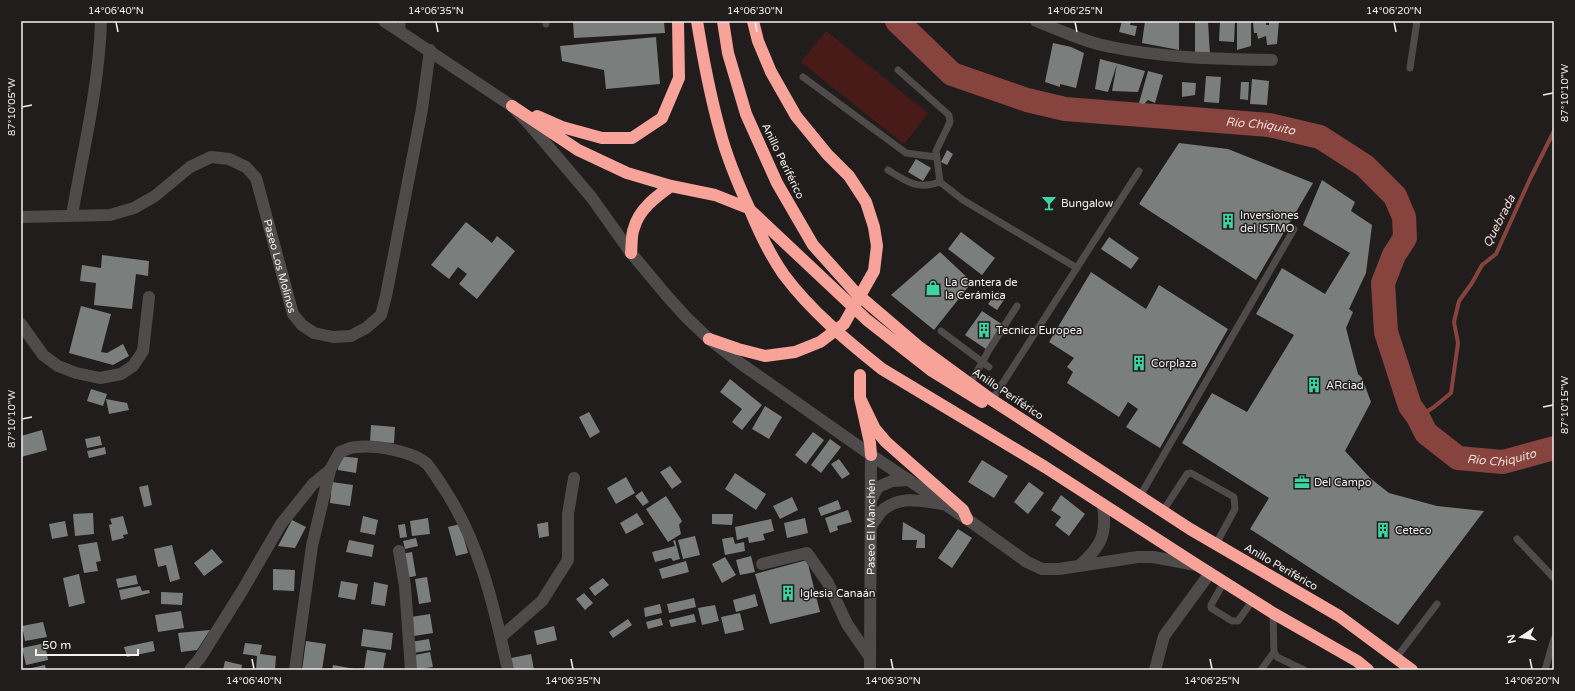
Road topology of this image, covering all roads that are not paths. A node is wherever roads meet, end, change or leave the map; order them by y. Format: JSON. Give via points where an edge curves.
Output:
{"nodes":[{"id":1,"x":101,"y":21,"type":"edge"},
{"id":2,"x":384,"y":21,"type":"edge"},
{"id":3,"x":678,"y":21,"type":"edge"},
{"id":4,"x":696,"y":21,"type":"edge"},
{"id":5,"x":723,"y":21,"type":"edge"},
{"id":6,"x":753,"y":21,"type":"edge"},
{"id":7,"x":1036,"y":21,"type":"edge"},
{"id":8,"x":1068,"y":21,"type":"edge"},
{"id":9,"x":1417,"y":21,"type":"edge"},
{"id":10,"x":402,"y":27,"type":"edge"},
{"id":11,"x":1059,"y":30,"type":"junction"},
{"id":12,"x":430,"y":50,"type":"junction"},
{"id":13,"x":1272,"y":60,"type":"dead end"},
{"id":14,"x":1410,"y":68,"type":"dead end"},
{"id":15,"x":898,"y":70,"type":"dead end"},
{"id":16,"x":802,"y":77,"type":"dead end"},
{"id":17,"x":512,"y":106,"type":"junction"},
{"id":18,"x":936,"y":157,"type":"junction"},
{"id":19,"x":888,"y":170,"type":"dead end"},
{"id":20,"x":1139,"y":171,"type":"dead end"},
{"id":21,"x":940,"y":182,"type":"junction"},
{"id":22,"x":671,"y":186,"type":"junction"},
{"id":23,"x":72,"y":215,"type":"junction"},
{"id":24,"x":21,"y":217,"type":"edge"},
{"id":25,"x":1294,"y":229,"type":"dead end"},
{"id":26,"x":631,"y":253,"type":"junction"},
{"id":27,"x":1077,"y":268,"type":"junction"},
{"id":28,"x":149,"y":297,"type":"dead end"},
{"id":29,"x":1017,"y":306,"type":"dead end"},
{"id":30,"x":21,"y":324,"type":"edge"},
{"id":31,"x":941,"y":331,"type":"dead end"},
{"id":32,"x":709,"y":339,"type":"junction"},
{"id":33,"x":982,"y":362,"type":"junction"},
{"id":34,"x":989,"y":367,"type":"dead end"},
{"id":35,"x":860,"y":375,"type":"dead end"},
{"id":36,"x":970,"y":384,"type":"junction"},
{"id":37,"x":860,"y":398,"type":"junction"},
{"id":38,"x":992,"y":400,"type":"junction"},
{"id":39,"x":1036,"y":430,"type":"junction"},
{"id":40,"x":871,"y":455,"type":"junction"},
{"id":41,"x":330,"y":470,"type":"junction"},
{"id":42,"x":574,"y":478,"type":"dead end"},
{"id":43,"x":909,"y":480,"type":"junction"},
{"id":44,"x":1140,"y":496,"type":"junction"},
{"id":45,"x":871,"y":500,"type":"junction"},
{"id":46,"x":1103,"y":504,"type":"junction"},
{"id":47,"x":946,"y":505,"type":"junction"},
{"id":48,"x":1163,"y":511,"type":"junction"},
{"id":49,"x":967,"y":519,"type":"junction"},
{"id":50,"x":870,"y":526,"type":"junction"},
{"id":51,"x":1517,"y":539,"type":"dead end"},
{"id":52,"x":1216,"y":544,"type":"junction"},
{"id":53,"x":398,"y":551,"type":"dead end"},
{"id":54,"x":762,"y":564,"type":"dead end"},
{"id":55,"x":1197,"y":565,"type":"junction"},
{"id":56,"x":1079,"y":566,"type":"junction"},
{"id":57,"x":1210,"y":573,"type":"junction"},
{"id":58,"x":1554,"y":578,"type":"edge"},
{"id":59,"x":1224,"y":582,"type":"junction"},
{"id":60,"x":1253,"y":600,"type":"junction"},
{"id":61,"x":1437,"y":604,"type":"dead end"},
{"id":62,"x":1273,"y":613,"type":"junction"},
{"id":63,"x":501,"y":636,"type":"junction"},
{"id":64,"x":1554,"y":639,"type":"edge"},
{"id":65,"x":1274,"y":652,"type":"junction"},
{"id":66,"x":869,"y":656,"type":"junction"},
{"id":67,"x":1396,"y":658,"type":"junction"},
{"id":68,"x":1412,"y":669,"type":"edge"},
{"id":69,"x":190,"y":670,"type":"edge"},
{"id":70,"x":295,"y":670,"type":"edge"},
{"id":71,"x":412,"y":670,"type":"edge"},
{"id":72,"x":508,"y":670,"type":"edge"},
{"id":73,"x":870,"y":670,"type":"edge"},
{"id":74,"x":1155,"y":670,"type":"edge"},
{"id":75,"x":1261,"y":670,"type":"edge"},
{"id":76,"x":1304,"y":670,"type":"edge"},
{"id":77,"x":1368,"y":670,"type":"edge"},
{"id":78,"x":1545,"y":670,"type":"edge"}],
"edges":[{"from":1,"to":23,"type":"street","via":[[96,85]]},
{"from":2,"to":10,"type":"street"},
{"from":3,"to":17,"type":"highway","via":[[679,78],[662,118],[632,138],[602,138],[562,127]]},
{"from":4,"to":46,"type":"highway","via":[[720,132],[759,231],[784,274],[811,306],[882,369]]},
{"from":5,"to":36,"type":"highway","name":"Anillo Periférico","via":[[728,53],[746,114],[777,183],[813,245],[856,293],[918,346]]},
{"from":6,"to":32,"type":"highway","via":[[771,72],[796,116],[849,176],[866,202],[874,227],[874,271],[844,324],[820,342],[795,352],[765,356]]},
{"from":7,"to":11,"type":"street"},
{"from":8,"to":11,"type":"street"},
{"from":9,"to":14,"type":"lane"},
{"from":10,"to":12,"type":"street"},
{"from":11,"to":13,"type":"street","via":[[1110,47],[1189,58]]},
{"from":12,"to":17,"type":"street"},
{"from":12,"to":23,"type":"street","name":"Paseo Los Molinos","via":[[422,109],[381,315],[366,328],[351,336],[333,337],[314,333],[302,325],[293,314],[256,178],[246,167],[229,159],[211,157],[190,167],[155,196],[134,208],[110,215]]},
{"from":15,"to":18,"type":"lane","via":[[949,115],[950,122],[936,151]]},
{"from":16,"to":18,"type":"lane","via":[[906,153]]},
{"from":17,"to":22,"type":"highway","via":[[578,150],[627,173]]},
{"from":17,"to":26,"type":"street","via":[[592,198]]},
{"from":18,"to":21,"type":"lane"},
{"from":19,"to":21,"type":"lane","via":[[908,183],[930,186]]},
{"from":20,"to":27,"type":"lane"},
{"from":21,"to":27,"type":"lane","via":[[963,200]]},
{"from":22,"to":26,"type":"highway","via":[[643,210],[634,228]]},
{"from":22,"to":39,"type":"highway","via":[[715,195],[748,208],[867,320],[932,371],[991,408]]},
{"from":23,"to":24,"type":"street","name":"Paseo Los Molinos"},
{"from":25,"to":44,"type":"lane"},
{"from":26,"to":32,"type":"street","via":[[686,317]]},
{"from":27,"to":38,"type":"lane"},
{"from":28,"to":30,"type":"street","via":[[143,351],[133,366],[120,374],[100,378],[58,366],[43,355]]},
{"from":29,"to":33,"type":"lane"},
{"from":31,"to":33,"type":"lane"},
{"from":32,"to":40,"type":"street"},
{"from":33,"to":34,"type":"lane"},
{"from":33,"to":36,"type":"lane"},
{"from":35,"to":37,"type":"highway"},
{"from":36,"to":38,"type":"highway","name":"Anillo Periférico"},
{"from":37,"to":40,"type":"highway"},
{"from":37,"to":49,"type":"highway","via":[[875,428],[886,442],[963,510]]},
{"from":38,"to":39,"type":"highway","name":"Anillo Periférico"},
{"from":39,"to":44,"type":"highway","name":"Anillo Periférico"},
{"from":40,"to":43,"type":"street"},
{"from":40,"to":45,"type":"street","name":"Paseo El Manchén"},
{"from":41,"to":63,"type":"street","via":[[340,452],[356,447],[376,447],[405,452],[427,464],[452,502],[476,551]]},
{"from":41,"to":69,"type":"street","via":[[313,484],[281,524],[234,604]]},
{"from":41,"to":70,"type":"street","via":[[312,546]]},
{"from":42,"to":63,"type":"street","via":[[568,514],[568,560],[542,601]]},
{"from":43,"to":45,"type":"street","via":[[892,481],[878,487]]},
{"from":43,"to":47,"type":"street"},
{"from":44,"to":48,"type":"highway","name":"Anillo Periférico"},
{"from":45,"to":50,"type":"street","name":"Paseo El Manchén"},
{"from":46,"to":55,"type":"highway"},
{"from":46,"to":56,"type":"street","via":[[1105,521],[1101,541],[1096,550]]},
{"from":47,"to":49,"type":"street"},
{"from":47,"to":50,"type":"street","via":[[899,500],[883,509]]},
{"from":48,"to":52,"type":"highway","name":"Anillo Periférico"},
{"from":48,"to":52,"type":"lane","via":[[1186,474],[1192,474],[1234,497],[1236,510]]},
{"from":49,"to":56,"type":"street","via":[[1027,562],[1042,568]]},
{"from":50,"to":66,"type":"street","name":"Paseo El Manchén"},
{"from":51,"to":58,"type":"lane"},
{"from":52,"to":67,"type":"highway","name":"Anillo Periférico","via":[[1339,616]]},
{"from":53,"to":71,"type":"street","via":[[405,586]]},
{"from":54,"to":66,"type":"street","via":[[807,553],[828,583],[847,624]]},
{"from":55,"to":56,"type":"street","via":[[1146,557]]},
{"from":55,"to":57,"type":"highway"},
{"from":57,"to":59,"type":"highway"},
{"from":57,"to":74,"type":"street","via":[[1164,636]]},
{"from":59,"to":60,"type":"highway"},
{"from":59,"to":60,"type":"lane","via":[[1211,608],[1232,621],[1238,621]]},
{"from":60,"to":62,"type":"highway"},
{"from":61,"to":67,"type":"lane"},
{"from":62,"to":65,"type":"lane"},
{"from":62,"to":77,"type":"highway","via":[[1357,661]]},
{"from":63,"to":72,"type":"street"},
{"from":64,"to":78,"type":"lane"},
{"from":65,"to":75,"type":"lane"},
{"from":65,"to":76,"type":"lane","via":[[1277,657]]},
{"from":66,"to":73,"type":"street","name":"Paseo El Manchén"},
{"from":67,"to":68,"type":"highway","name":"Anillo Periférico"}]}
